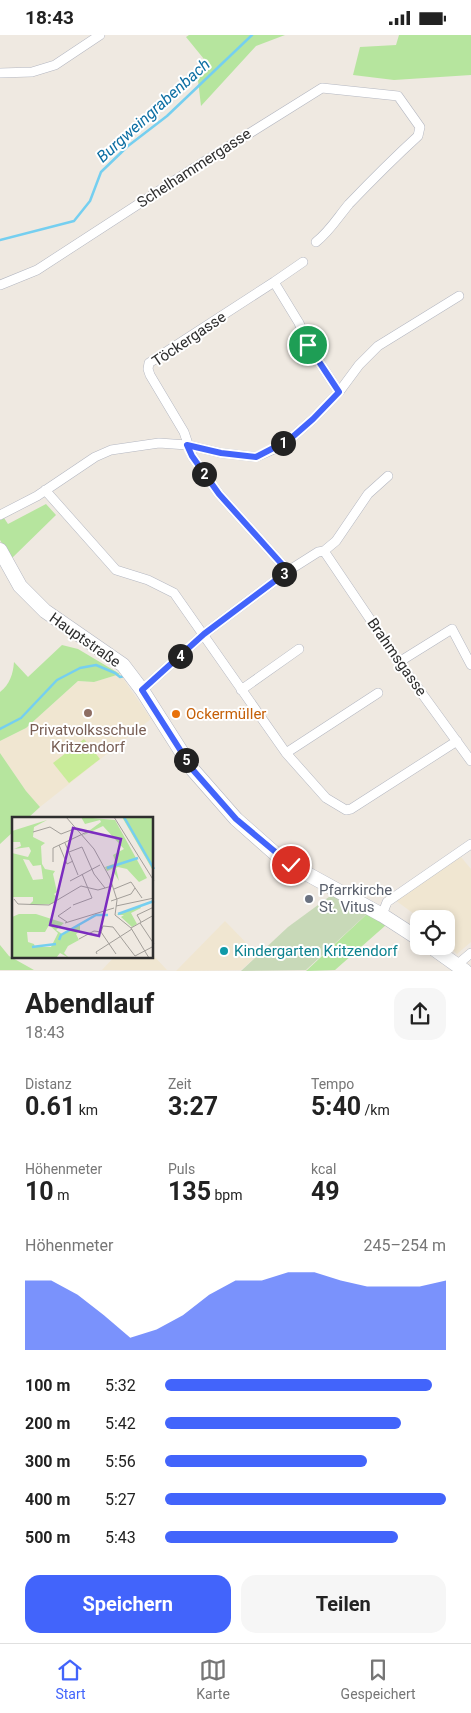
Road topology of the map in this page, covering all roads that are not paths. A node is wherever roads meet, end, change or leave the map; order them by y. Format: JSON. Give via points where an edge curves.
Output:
{"nodes":[{"id":1,"x":100,"y":35,"type":"edge"},
{"id":2,"x":0,"y":73,"type":"edge"},
{"id":3,"x":316,"y":242,"type":"dead end"},
{"id":4,"x":303,"y":261,"type":"dead end"},
{"id":5,"x":274,"y":283,"type":"junction"},
{"id":6,"x":0,"y":285,"type":"edge"},
{"id":7,"x":460,"y":296,"type":"dead end"},
{"id":8,"x":339,"y":392,"type":"junction"},
{"id":9,"x":187,"y":445,"type":"junction"},
{"id":10,"x":388,"y":475,"type":"dead end"},
{"id":11,"x":44,"y":491,"type":"junction"},
{"id":12,"x":0,"y":515,"type":"edge"},
{"id":13,"x":0,"y":550,"type":"edge"},
{"id":14,"x":324,"y":551,"type":"junction"},
{"id":15,"x":288,"y":571,"type":"junction"},
{"id":16,"x":204,"y":634,"type":"junction"},
{"id":17,"x":299,"y":649,"type":"dead end"},
{"id":18,"x":399,"y":662,"type":"junction"},
{"id":19,"x":471,"y":665,"type":"edge"},
{"id":20,"x":142,"y":690,"type":"junction"},
{"id":21,"x":241,"y":690,"type":"junction"},
{"id":22,"x":378,"y":693,"type":"dead end"},
{"id":23,"x":457,"y":741,"type":"junction"},
{"id":24,"x":286,"y":753,"type":"junction"},
{"id":25,"x":471,"y":761,"type":"edge"},
{"id":26,"x":471,"y":843,"type":"edge"},
{"id":27,"x":382,"y":915,"type":"junction"},
{"id":28,"x":410,"y":933,"type":"edge"},
{"id":29,"x":471,"y":953,"type":"edge"},
{"id":30,"x":443,"y":955,"type":"edge"},
{"id":31,"x":461,"y":967,"type":"edge"}],
"edges":[{"from":1,"to":2,"type":"street","via":[[54,65],[32,72]]},
{"from":3,"to":6,"type":"street","name":"Schelhammergasse","via":[[388,163],[418,136],[420,127],[398,96],[322,88],[37,270]]},
{"from":4,"to":5,"type":"street","name":"Töckergasse"},
{"from":5,"to":8,"type":"street","via":[[299,323],[308,345]]},
{"from":5,"to":9,"type":"street","name":"Töckergasse","via":[[149,363],[150,375],[184,432]]},
{"from":7,"to":8,"type":"street","via":[[378,346]]},
{"from":8,"to":9,"type":"street","via":[[289,440],[256,457]]},
{"from":9,"to":11,"type":"street","via":[[159,443],[112,450],[95,457]]},
{"from":9,"to":15,"type":"street","via":[[219,494]]},
{"from":10,"to":14,"type":"street","via":[[368,494],[336,541]]},
{"from":11,"to":12,"type":"street"},
{"from":11,"to":16,"type":"street","via":[[116,570],[148,580],[174,593]]},
{"from":13,"to":20,"type":"main road","name":"Hauptstraße","via":[[20,586],[45,611],[123,665]]},
{"from":14,"to":15,"type":"street"},
{"from":14,"to":18,"type":"street","name":"Brahmsgasse"},
{"from":15,"to":16,"type":"street"},
{"from":16,"to":20,"type":"street"},
{"from":16,"to":21,"type":"street"},
{"from":17,"to":21,"type":"street"},
{"from":18,"to":19,"type":"street","via":[[452,629]]},
{"from":18,"to":23,"type":"street","name":"Brahmsgasse"},
{"from":20,"to":27,"type":"main road","name":"Hauptstraße","via":[[193,770],[236,819],[291,865]]},
{"from":21,"to":24,"type":"street"},
{"from":22,"to":24,"type":"street"},
{"from":23,"to":24,"type":"street","via":[[346,810],[326,798]]},
{"from":23,"to":25,"type":"street","name":"Brahmsgasse"},
{"from":26,"to":27,"type":"street","via":[[387,902]]},
{"from":27,"to":28,"type":"main road","name":"Hauptstraße"},
{"from":29,"to":31,"type":"street"},
{"from":30,"to":31,"type":"main road"}]}
